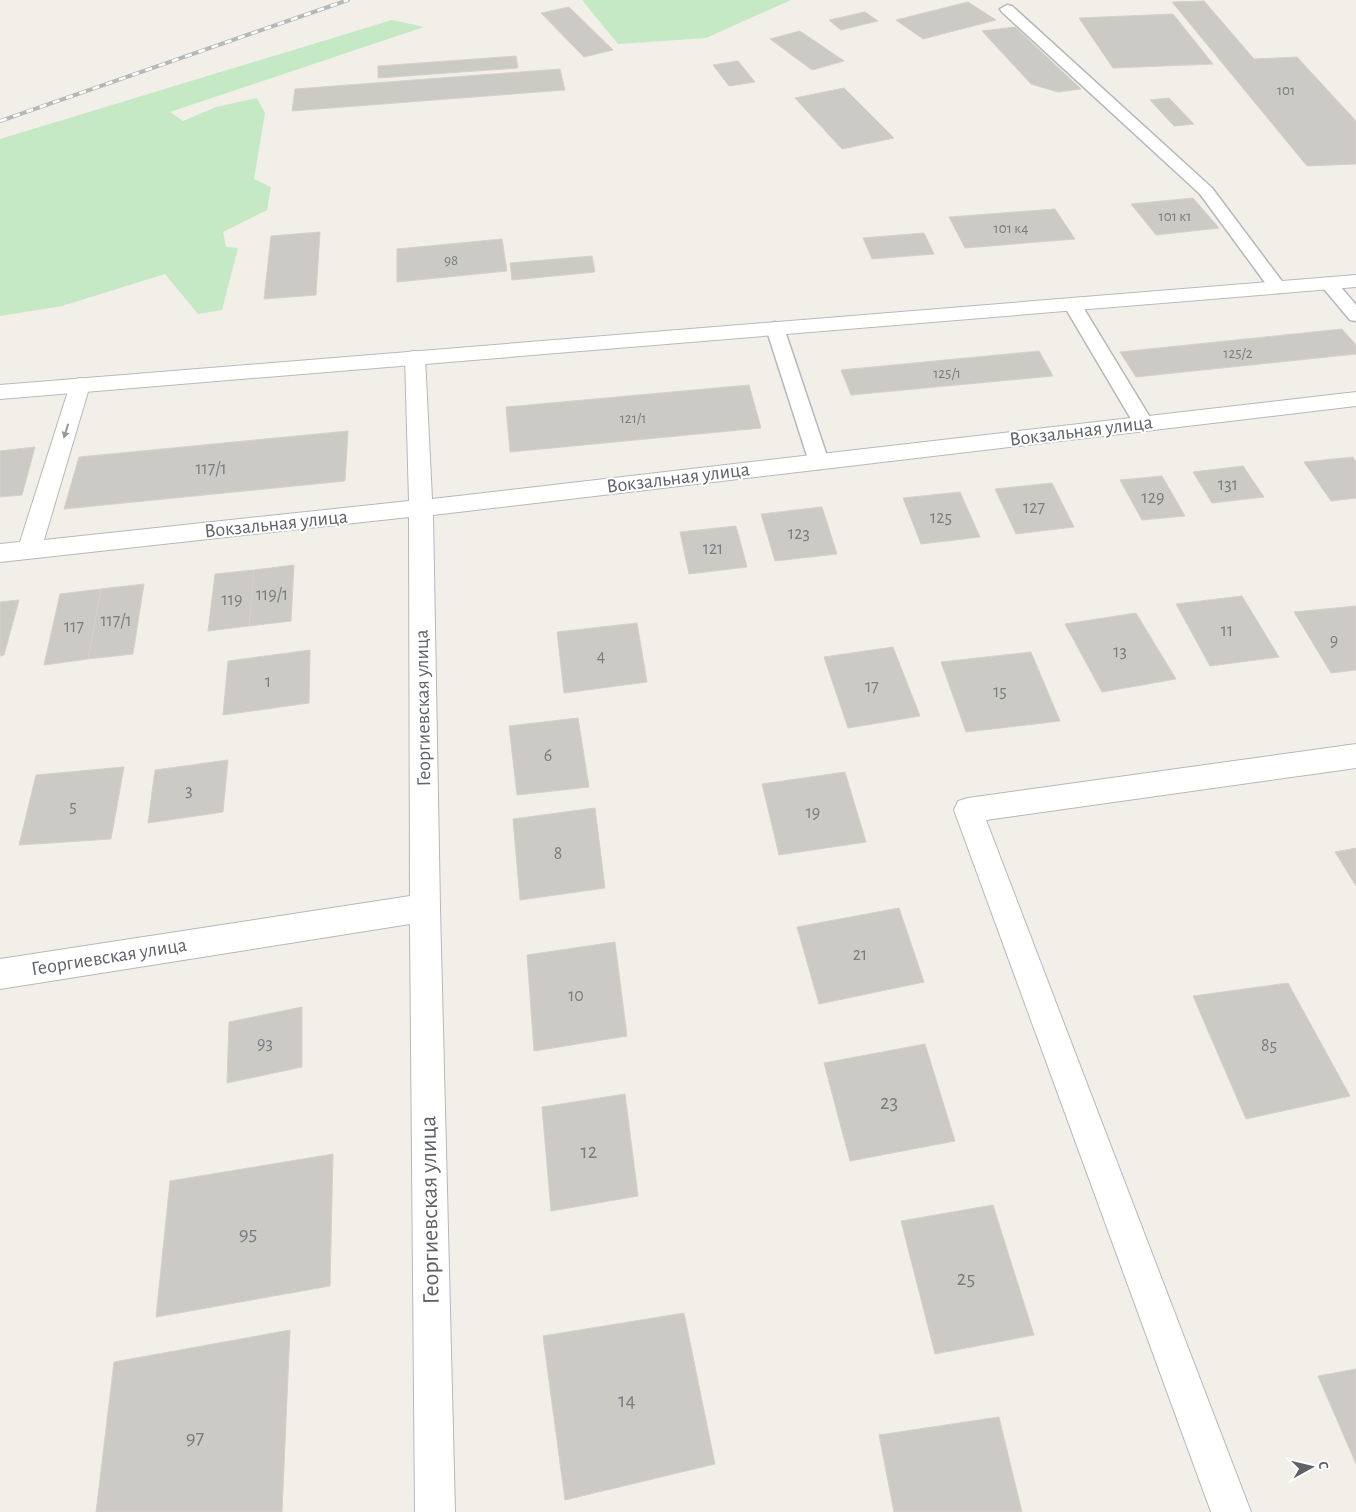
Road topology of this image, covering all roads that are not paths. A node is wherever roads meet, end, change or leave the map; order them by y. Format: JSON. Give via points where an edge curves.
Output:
{"nodes":[{"id":1,"x":1007,"y":9,"type":"dead end"},
{"id":2,"x":1356,"y":281,"type":"edge"},
{"id":3,"x":1328,"y":283,"type":"junction"},
{"id":4,"x":1278,"y":288,"type":"junction"},
{"id":5,"x":1072,"y":304,"type":"junction"},
{"id":6,"x":1356,"y":316,"type":"edge"},
{"id":7,"x":775,"y":328,"type":"junction"},
{"id":8,"x":414,"y":357,"type":"junction"},
{"id":9,"x":80,"y":384,"type":"junction"},
{"id":10,"x":0,"y":392,"type":"edge"},
{"id":11,"x":1356,"y":399,"type":"edge"},
{"id":12,"x":1144,"y":424,"type":"junction"},
{"id":13,"x":819,"y":462,"type":"junction"},
{"id":14,"x":421,"y":508,"type":"junction"},
{"id":15,"x":29,"y":550,"type":"junction"},
{"id":16,"x":0,"y":553,"type":"edge"},
{"id":17,"x":1356,"y":756,"type":"edge"},
{"id":18,"x":425,"y":908,"type":"junction"},
{"id":19,"x":0,"y":974,"type":"edge"},
{"id":20,"x":435,"y":1512,"type":"edge"},
{"id":21,"x":1231,"y":1512,"type":"edge"}],
"edges":[{"from":1,"to":4,"type":"lane","via":[[1206,192]]},
{"from":2,"to":3,"type":"street"},
{"from":3,"to":4,"type":"street"},
{"from":3,"to":6,"type":"lane"},
{"from":4,"to":5,"type":"street"},
{"from":5,"to":7,"type":"street"},
{"from":5,"to":12,"type":"lane"},
{"from":7,"to":8,"type":"street"},
{"from":7,"to":13,"type":"lane"},
{"from":8,"to":9,"type":"street"},
{"from":8,"to":14,"type":"street","name":"Георгиевская улица"},
{"from":9,"to":10,"type":"street"},
{"from":9,"to":15,"type":"street","one_way":true},
{"from":11,"to":12,"type":"street","name":"Вокзальная улица"},
{"from":12,"to":13,"type":"street","name":"Вокзальная улица"},
{"from":13,"to":14,"type":"street","name":"Вокзальная улица"},
{"from":14,"to":15,"type":"street","name":"Вокзальная улица"},
{"from":14,"to":18,"type":"street","name":"Георгиевская улица"},
{"from":15,"to":16,"type":"street","name":"Вокзальная улица"},
{"from":17,"to":21,"type":"street","via":[[968,810]]},
{"from":18,"to":19,"type":"street","name":"Георгиевская улица"},
{"from":18,"to":20,"type":"street","name":"Георгиевская улица"}]}
